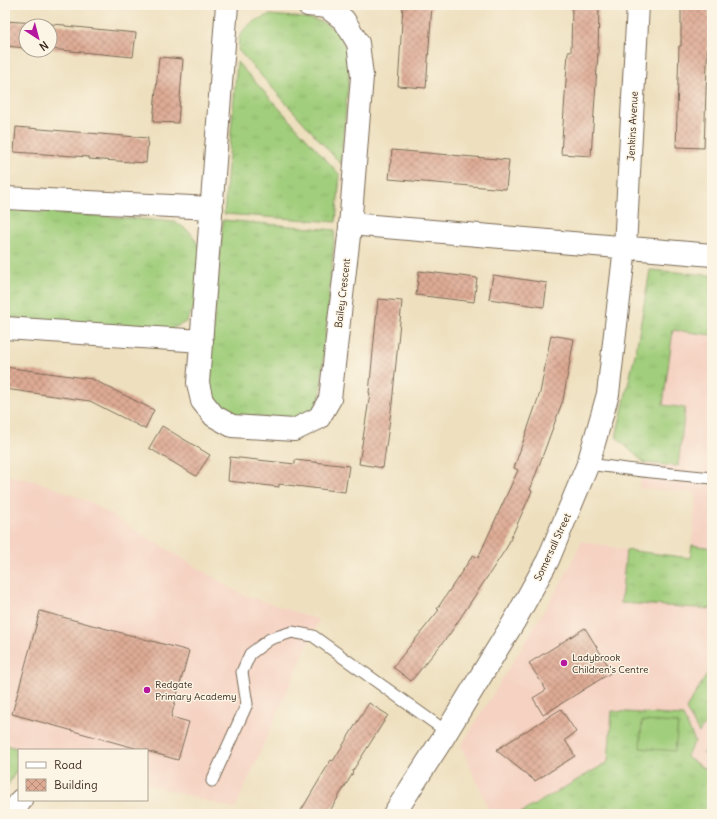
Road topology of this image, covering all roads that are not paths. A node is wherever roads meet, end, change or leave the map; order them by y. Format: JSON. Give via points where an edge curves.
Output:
{"nodes":[{"id":1,"x":227,"y":5,"type":"edge"},
{"id":2,"x":308,"y":5,"type":"edge"},
{"id":3,"x":638,"y":5,"type":"edge"},
{"id":4,"x":5,"y":198,"type":"edge"},
{"id":5,"x":212,"y":208,"type":"junction"},
{"id":6,"x":350,"y":224,"type":"junction"},
{"id":7,"x":625,"y":247,"type":"junction"},
{"id":8,"x":712,"y":255,"type":"edge"},
{"id":9,"x":5,"y":328,"type":"edge"},
{"id":10,"x":202,"y":341,"type":"junction"},
{"id":11,"x":588,"y":464,"type":"junction"},
{"id":12,"x":712,"y":478,"type":"edge"},
{"id":13,"x":447,"y":732,"type":"junction"},
{"id":14,"x":212,"y":781,"type":"dead end"},
{"id":15,"x":20,"y":801,"type":"edge"},
{"id":16,"x":12,"y":814,"type":"edge"},
{"id":17,"x":394,"y":814,"type":"edge"}],
"edges":[{"from":1,"to":5,"type":"street","name":"Bailey Crescent"},
{"from":2,"to":6,"type":"street","name":"Bailey Crescent","via":[[327,7],[344,20],[358,43],[362,76]]},
{"from":3,"to":7,"type":"street","name":"Jenkins Avenue"},
{"from":4,"to":5,"type":"street"},
{"from":5,"to":10,"type":"street","name":"Bailey Crescent"},
{"from":6,"to":7,"type":"street"},
{"from":6,"to":10,"type":"street","name":"Bailey Crescent","via":[[330,399],[318,418],[294,430],[232,426],[214,416],[202,401],[198,383]]},
{"from":7,"to":8,"type":"street"},
{"from":7,"to":11,"type":"street","name":"Somersall Street","via":[[608,394]]},
{"from":9,"to":10,"type":"street"},
{"from":11,"to":12,"type":"lane"},
{"from":11,"to":13,"type":"street","name":"Somersall Street","via":[[548,560]]},
{"from":13,"to":14,"type":"lane","via":[[313,636],[292,632],[270,639],[250,654],[242,672],[247,704]]},
{"from":13,"to":17,"type":"street","name":"Somersall Street"},
{"from":15,"to":16,"type":"street"}]}
